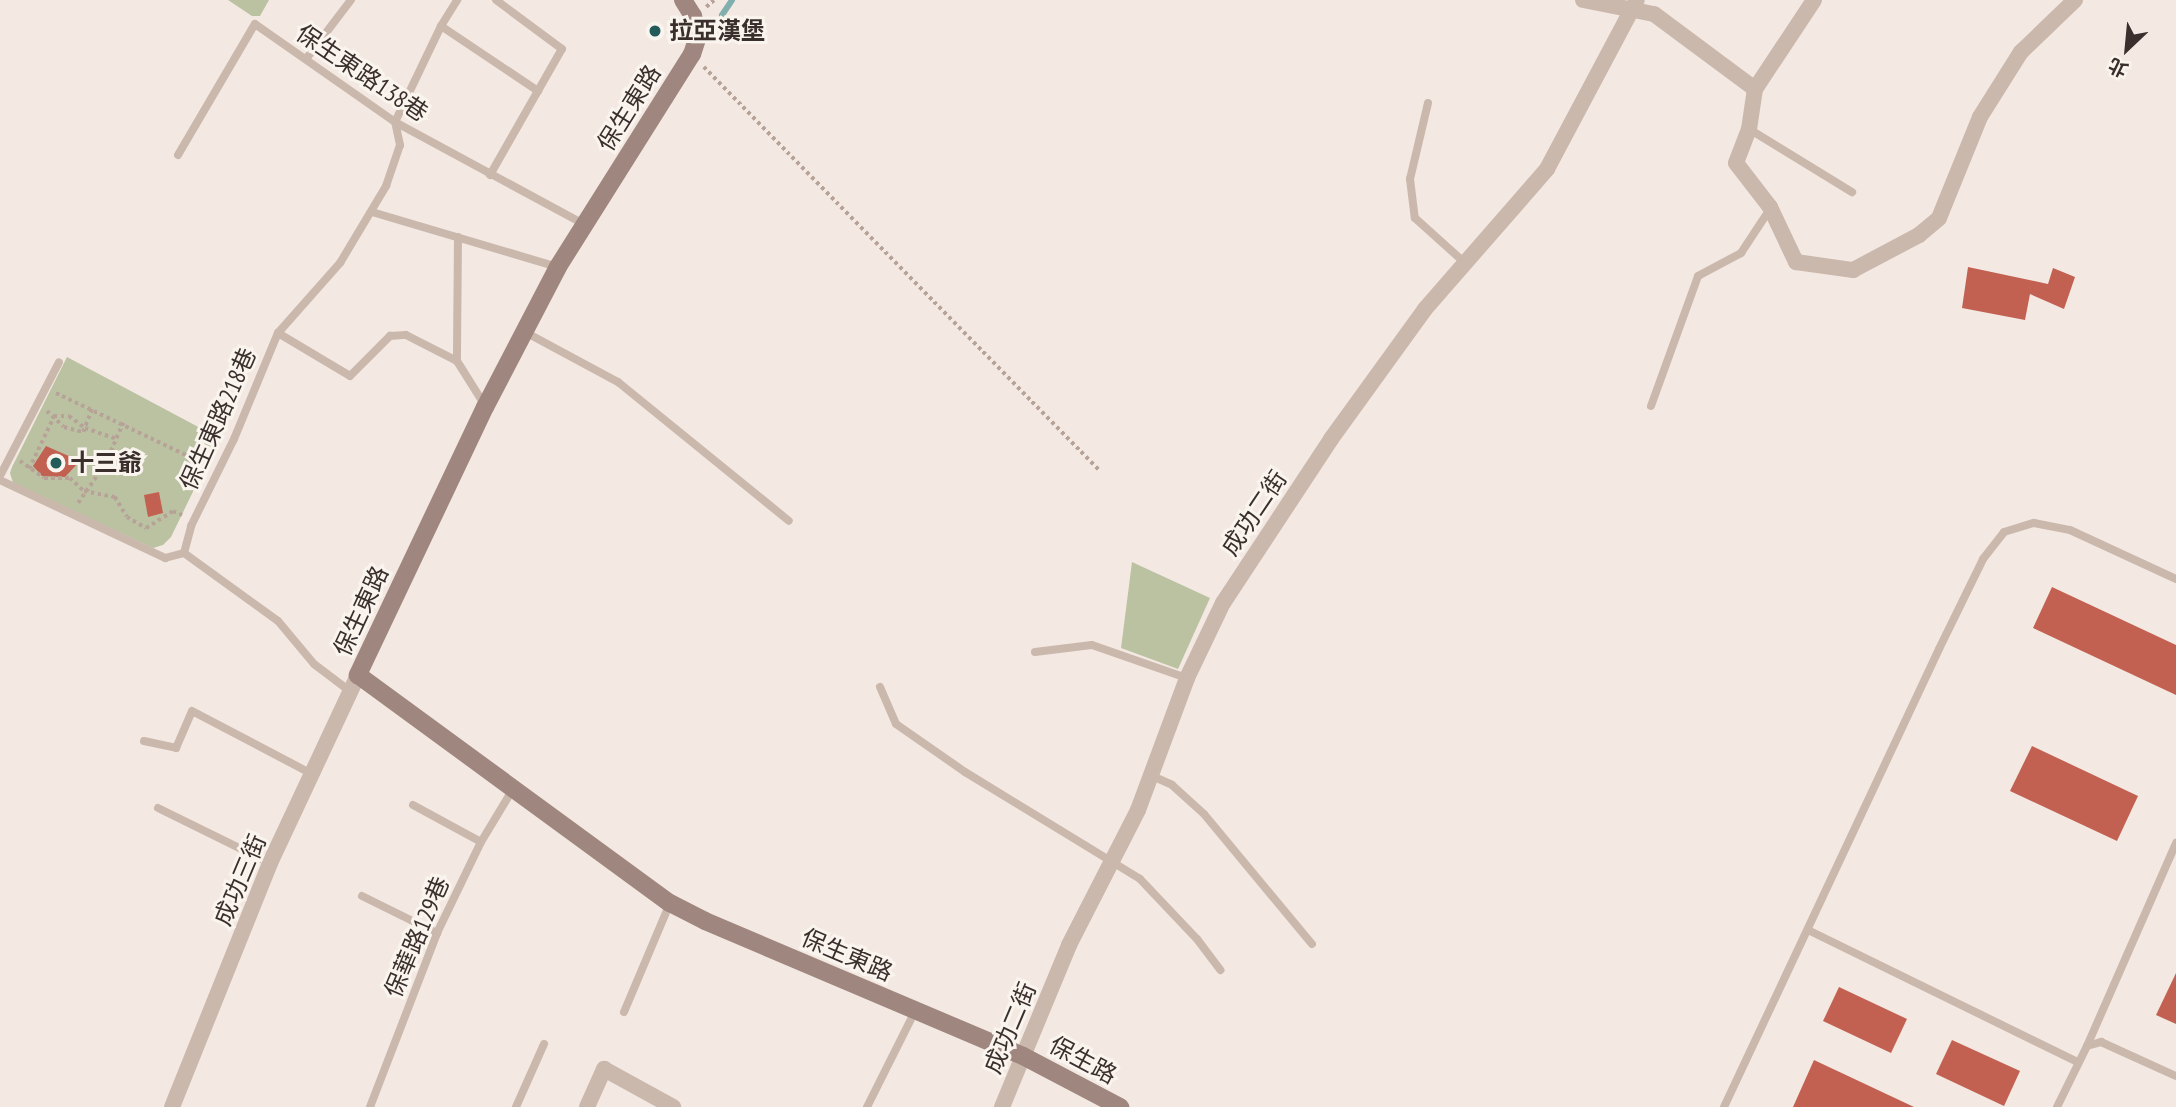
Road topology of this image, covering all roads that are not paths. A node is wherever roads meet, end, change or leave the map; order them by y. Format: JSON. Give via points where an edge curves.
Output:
{"nodes":[{"id":1,"x":351,"y":0,"type":"edge"},
{"id":2,"x":457,"y":0,"type":"edge"},
{"id":3,"x":496,"y":0,"type":"edge"},
{"id":4,"x":683,"y":0,"type":"edge"},
{"id":5,"x":1583,"y":0,"type":"edge"},
{"id":6,"x":1814,"y":0,"type":"edge"},
{"id":7,"x":2075,"y":0,"type":"edge"},
{"id":8,"x":1635,"y":6,"type":"edge"},
{"id":9,"x":441,"y":26,"type":"junction"},
{"id":10,"x":306,"y":59,"type":"junction"},
{"id":11,"x":1755,"y":89,"type":"junction"},
{"id":12,"x":538,"y":91,"type":"junction"},
{"id":13,"x":1428,"y":103,"type":"dead end"},
{"id":14,"x":395,"y":122,"type":"junction"},
{"id":15,"x":1749,"y":129,"type":"junction"},
{"id":16,"x":178,"y":155,"type":"dead end"},
{"id":17,"x":490,"y":175,"type":"junction"},
{"id":18,"x":1852,"y":192,"type":"dead end"},
{"id":19,"x":1770,"y":209,"type":"junction"},
{"id":20,"x":372,"y":212,"type":"junction"},
{"id":21,"x":584,"y":224,"type":"junction"},
{"id":22,"x":458,"y":237,"type":"junction"},
{"id":23,"x":1465,"y":262,"type":"junction"},
{"id":24,"x":558,"y":267,"type":"junction"},
{"id":25,"x":524,"y":332,"type":"junction"},
{"id":26,"x":278,"y":333,"type":"junction"},
{"id":27,"x":59,"y":362,"type":"dead end"},
{"id":28,"x":457,"y":362,"type":"junction"},
{"id":29,"x":1651,"y":406,"type":"dead end"},
{"id":30,"x":485,"y":407,"type":"junction"},
{"id":31,"x":0,"y":478,"type":"edge"},
{"id":32,"x":789,"y":521,"type":"dead end"},
{"id":33,"x":184,"y":553,"type":"junction"},
{"id":34,"x":2176,"y":579,"type":"edge"},
{"id":35,"x":1035,"y":652,"type":"dead end"},
{"id":36,"x":1187,"y":678,"type":"junction"},
{"id":37,"x":354,"y":684,"type":"junction"},
{"id":38,"x":880,"y":687,"type":"dead end"},
{"id":39,"x":144,"y":741,"type":"dead end"},
{"id":40,"x":312,"y":774,"type":"junction"},
{"id":41,"x":1150,"y":775,"type":"junction"},
{"id":42,"x":513,"y":789,"type":"junction"},
{"id":43,"x":413,"y":805,"type":"dead end"},
{"id":44,"x":158,"y":808,"type":"dead end"},
{"id":45,"x":481,"y":842,"type":"junction"},
{"id":46,"x":2176,"y":843,"type":"edge"},
{"id":47,"x":1112,"y":860,"type":"junction"},
{"id":48,"x":270,"y":863,"type":"junction"},
{"id":49,"x":362,"y":896,"type":"dead end"},
{"id":50,"x":670,"y":903,"type":"junction"},
{"id":51,"x":1808,"y":930,"type":"junction"},
{"id":52,"x":437,"y":933,"type":"junction"},
{"id":53,"x":1312,"y":944,"type":"dead end"},
{"id":54,"x":1220,"y":970,"type":"dead end"},
{"id":55,"x":915,"y":1011,"type":"junction"},
{"id":56,"x":624,"y":1012,"type":"dead end"},
{"id":57,"x":544,"y":1044,"type":"dead end"},
{"id":58,"x":2087,"y":1046,"type":"junction"},
{"id":59,"x":1023,"y":1056,"type":"junction"},
{"id":60,"x":2078,"y":1062,"type":"junction"},
{"id":61,"x":2176,"y":1076,"type":"edge"},
{"id":62,"x":172,"y":1107,"type":"edge"},
{"id":63,"x":370,"y":1107,"type":"edge"},
{"id":64,"x":516,"y":1107,"type":"edge"},
{"id":65,"x":587,"y":1107,"type":"edge"},
{"id":66,"x":673,"y":1107,"type":"edge"},
{"id":67,"x":867,"y":1107,"type":"edge"},
{"id":68,"x":1002,"y":1107,"type":"edge"},
{"id":69,"x":1120,"y":1107,"type":"edge"},
{"id":70,"x":1724,"y":1107,"type":"edge"},
{"id":71,"x":2057,"y":1107,"type":"edge"}],
"edges":[{"from":1,"to":10,"type":"lane"},
{"from":2,"to":9,"type":"lane"},
{"from":3,"to":12,"type":"lane","via":[[562,48]]},
{"from":4,"to":21,"type":"street","name":"保生東路","via":[[694,16],[698,36],[692,54]]},
{"from":5,"to":8,"type":"street"},
{"from":6,"to":11,"type":"street"},
{"from":7,"to":19,"type":"street","via":[[2021,52],[1980,117],[1939,218],[1919,235],[1853,270],[1796,262]]},
{"from":8,"to":11,"type":"street","via":[[1654,14]]},
{"from":8,"to":23,"type":"street","name":"成功二街","via":[[1547,169]]},
{"from":9,"to":12,"type":"lane"},
{"from":9,"to":14,"type":"lane"},
{"from":10,"to":14,"type":"lane","name":"保生東路138巷"},
{"from":10,"to":16,"type":"lane","name":"保生東路138巷","via":[[256,24]]},
{"from":11,"to":15,"type":"street"},
{"from":12,"to":17,"type":"lane"},
{"from":13,"to":23,"type":"lane","via":[[1410,179],[1415,218]]},
{"from":14,"to":17,"type":"lane","name":"保生東路138巷"},
{"from":14,"to":20,"type":"lane","name":"保生東路218巷","via":[[400,145]]},
{"from":15,"to":18,"type":"lane"},
{"from":15,"to":19,"type":"street","via":[[1736,163]]},
{"from":17,"to":21,"type":"lane","name":"保生東路138巷"},
{"from":19,"to":29,"type":"lane","via":[[1741,253],[1698,276]]},
{"from":20,"to":22,"type":"lane"},
{"from":20,"to":26,"type":"lane","name":"保生東路218巷","via":[[341,263]]},
{"from":21,"to":24,"type":"street","name":"保生東路"},
{"from":22,"to":24,"type":"lane"},
{"from":22,"to":28,"type":"lane"},
{"from":23,"to":36,"type":"street","name":"成功二街","via":[[1417,320],[1255,550]]},
{"from":24,"to":25,"type":"street","name":"保生東路"},
{"from":25,"to":30,"type":"street","name":"保生東路"},
{"from":25,"to":32,"type":"lane","via":[[618,382]]},
{"from":26,"to":28,"type":"lane","via":[[350,376],[390,336],[406,335]]},
{"from":26,"to":33,"type":"lane","name":"保生東路218巷"},
{"from":27,"to":31,"type":"lane"},
{"from":28,"to":30,"type":"lane"},
{"from":30,"to":37,"type":"street","name":"保生東路"},
{"from":31,"to":33,"type":"lane","via":[[165,558]]},
{"from":33,"to":37,"type":"lane","via":[[278,621],[314,664]]},
{"from":34,"to":51,"type":"lane","via":[[2070,530],[2034,523],[2004,532],[1983,559]]},
{"from":35,"to":36,"type":"lane","via":[[1092,645]]},
{"from":36,"to":41,"type":"street","name":"成功二街"},
{"from":37,"to":40,"type":"street","name":"成功三街"},
{"from":37,"to":42,"type":"street","name":"保生東路"},
{"from":38,"to":47,"type":"lane","via":[[896,724],[965,772]]},
{"from":39,"to":40,"type":"lane","via":[[176,748],[192,711]]},
{"from":40,"to":48,"type":"street","name":"成功三街"},
{"from":41,"to":47,"type":"street","name":"成功二街"},
{"from":41,"to":53,"type":"lane","via":[[1172,785],[1204,814]]},
{"from":42,"to":45,"type":"lane","name":"保華路129巷"},
{"from":42,"to":50,"type":"street","name":"保生東路"},
{"from":43,"to":45,"type":"lane"},
{"from":44,"to":48,"type":"lane"},
{"from":45,"to":52,"type":"lane","name":"保華路129巷"},
{"from":46,"to":58,"type":"lane"},
{"from":47,"to":54,"type":"lane","via":[[1140,879]]},
{"from":47,"to":59,"type":"street","name":"成功二街","via":[[1069,945]]},
{"from":48,"to":62,"type":"street","name":"成功三街"},
{"from":49,"to":52,"type":"lane"},
{"from":50,"to":55,"type":"street","name":"保生東路"},
{"from":50,"to":56,"type":"lane"},
{"from":51,"to":60,"type":"lane"},
{"from":51,"to":70,"type":"lane"},
{"from":52,"to":63,"type":"lane","name":"保華路129巷"},
{"from":55,"to":59,"type":"street","name":"保生東路"},
{"from":55,"to":67,"type":"lane"},
{"from":57,"to":64,"type":"lane"},
{"from":58,"to":60,"type":"lane"},
{"from":58,"to":61,"type":"lane","via":[[2101,1042]]},
{"from":59,"to":68,"type":"street","name":"成功二街"},
{"from":59,"to":69,"type":"street","name":"保生路"},
{"from":60,"to":71,"type":"lane"},
{"from":65,"to":66,"type":"street","via":[[604,1069]]}]}
